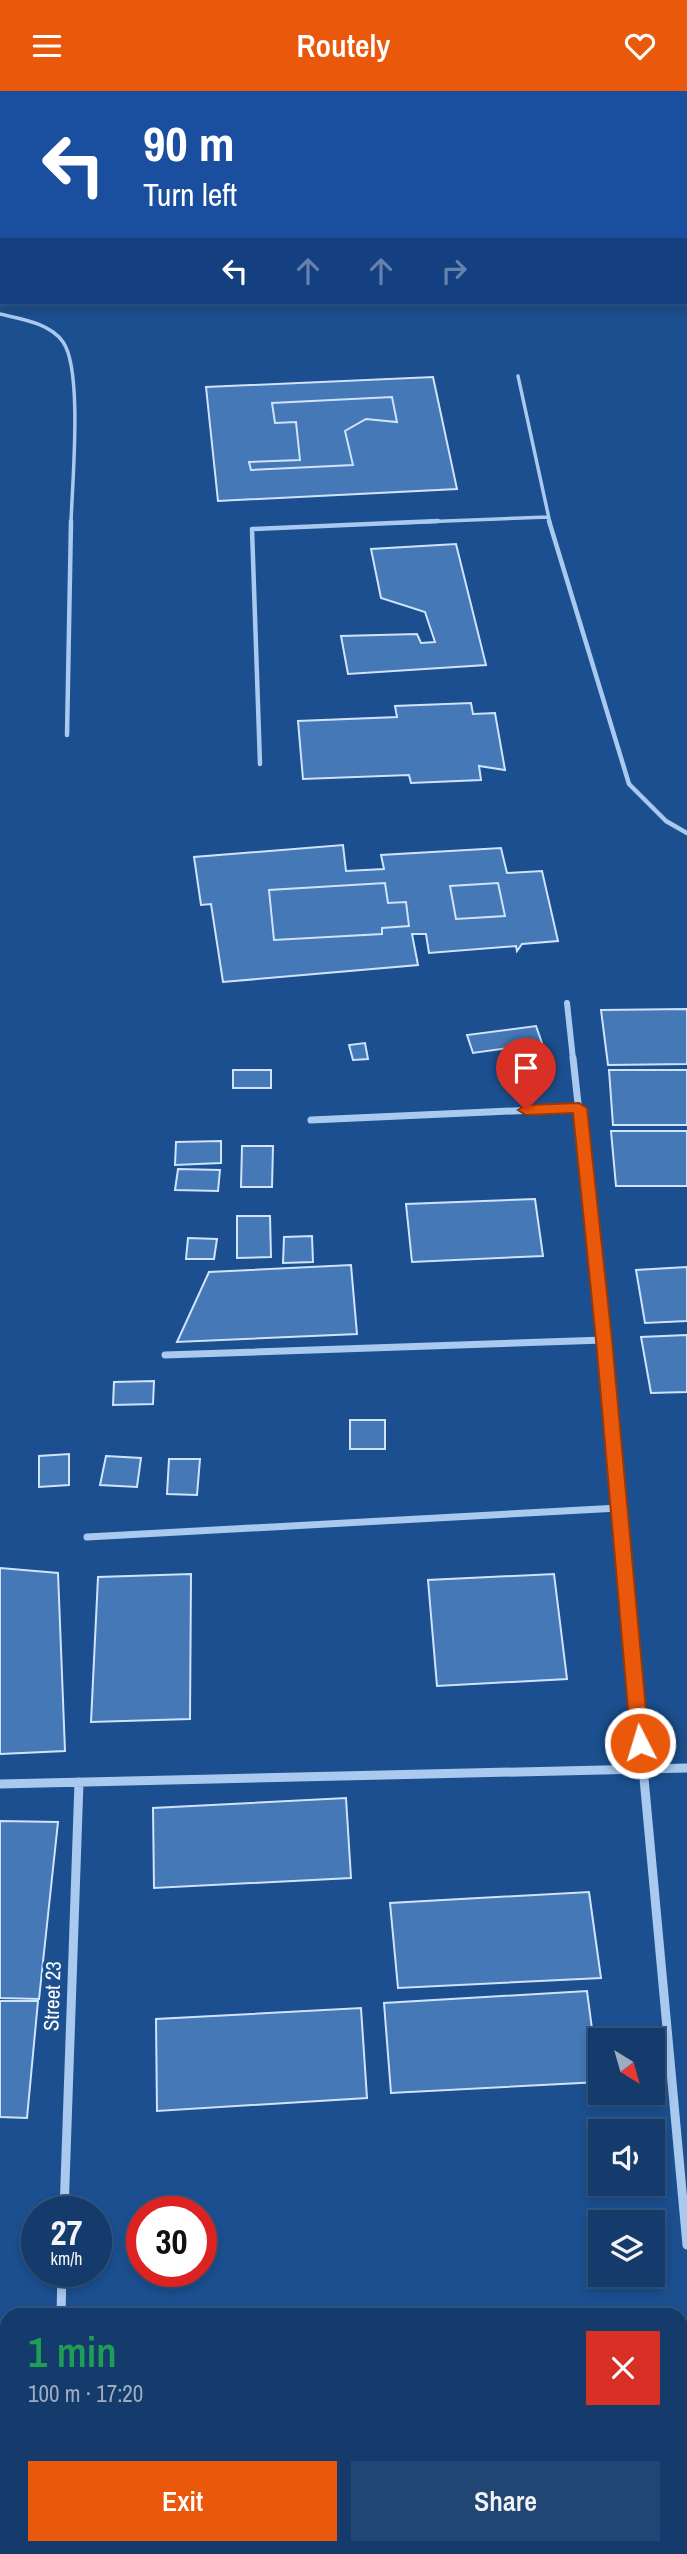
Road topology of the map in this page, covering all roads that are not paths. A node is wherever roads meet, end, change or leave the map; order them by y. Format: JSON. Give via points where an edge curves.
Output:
{"nodes":[{"id":1,"x":0,"y":314,"type":"edge"},
{"id":2,"x":518,"y":376,"type":"dead end"},
{"id":3,"x":548,"y":517,"type":"junction"},
{"id":4,"x":67,"y":735,"type":"dead end"},
{"id":5,"x":260,"y":764,"type":"dead end"},
{"id":6,"x":687,"y":833,"type":"edge"},
{"id":7,"x":568,"y":1003,"type":"dead end"},
{"id":8,"x":579,"y":1108,"type":"junction"},
{"id":9,"x":311,"y":1120,"type":"dead end"},
{"id":10,"x":604,"y":1340,"type":"junction"},
{"id":11,"x":165,"y":1355,"type":"dead end"},
{"id":12,"x":619,"y":1508,"type":"junction"},
{"id":13,"x":87,"y":1537,"type":"dead end"},
{"id":14,"x":687,"y":1768,"type":"edge"},
{"id":15,"x":643,"y":1769,"type":"junction"},
{"id":16,"x":79,"y":1782,"type":"junction"},
{"id":17,"x":0,"y":1784,"type":"edge"},
{"id":18,"x":65,"y":2196,"type":"edge"},
{"id":19,"x":687,"y":2245,"type":"edge"},
{"id":20,"x":62,"y":2287,"type":"edge"},
{"id":21,"x":61,"y":2308,"type":"edge"}],
"edges":[{"from":1,"to":4,"type":"lane","via":[[37,323],[68,349],[74,396]]},
{"from":2,"to":3,"type":"lane"},
{"from":3,"to":5,"type":"lane","via":[[252,529]]},
{"from":3,"to":6,"type":"lane","via":[[629,784],[666,821]]},
{"from":7,"to":8,"type":"street"},
{"from":8,"to":9,"type":"street"},
{"from":8,"to":10,"type":"street"},
{"from":10,"to":11,"type":"street"},
{"from":10,"to":12,"type":"street"},
{"from":12,"to":13,"type":"street"},
{"from":12,"to":15,"type":"street"},
{"from":14,"to":15,"type":"street"},
{"from":15,"to":16,"type":"street"},
{"from":15,"to":19,"type":"street"},
{"from":16,"to":17,"type":"street"},
{"from":16,"to":18,"type":"street","name":"Street 23"},
{"from":20,"to":21,"type":"street"}]}
